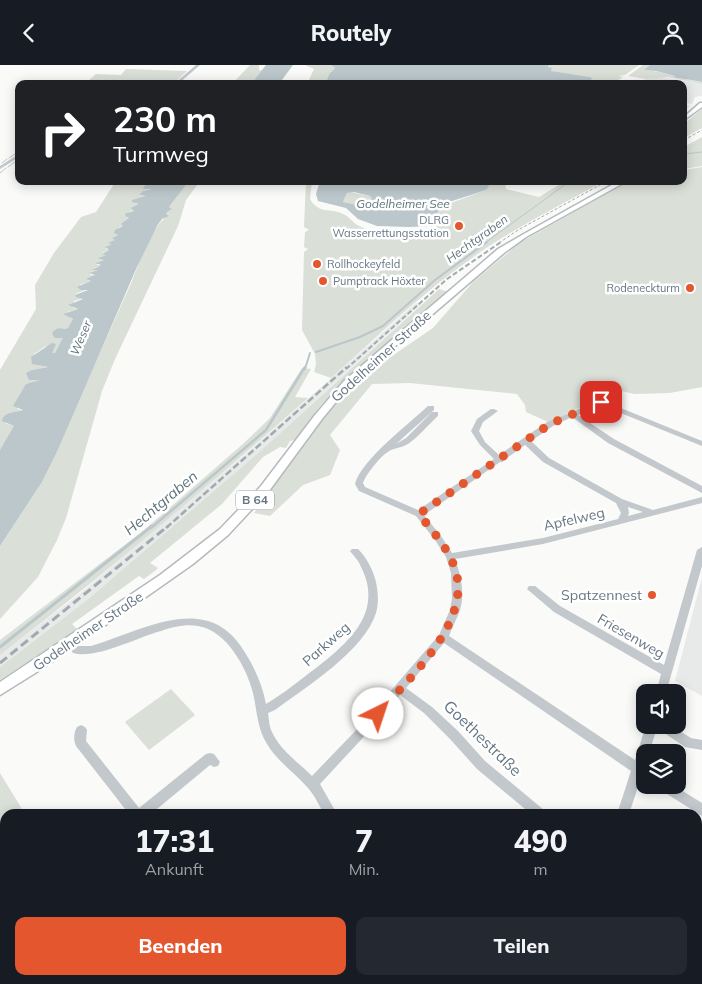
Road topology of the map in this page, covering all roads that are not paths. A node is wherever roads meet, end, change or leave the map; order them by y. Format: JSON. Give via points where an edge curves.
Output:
{"nodes":[{"id":1,"x":195,"y":66,"type":"edge"},
{"id":2,"x":180,"y":80,"type":"edge"},
{"id":3,"x":702,"y":103,"type":"edge"},
{"id":4,"x":687,"y":116,"type":"edge"},
{"id":5,"x":15,"y":158,"type":"edge"},
{"id":6,"x":0,"y":168,"type":"edge"},
{"id":7,"x":617,"y":185,"type":"edge"},
{"id":8,"x":433,"y":411,"type":"dead end"},
{"id":9,"x":494,"y":411,"type":"dead end"},
{"id":10,"x":572,"y":415,"type":"junction"},
{"id":11,"x":526,"y":441,"type":"junction"},
{"id":12,"x":702,"y":444,"type":"edge"},
{"id":13,"x":500,"y":460,"type":"junction"},
{"id":14,"x":702,"y":490,"type":"edge"},
{"id":15,"x":619,"y":501,"type":"junction"},
{"id":16,"x":702,"y":501,"type":"edge"},
{"id":17,"x":656,"y":513,"type":"junction"},
{"id":18,"x":419,"y":514,"type":"junction"},
{"id":19,"x":621,"y":522,"type":"junction"},
{"id":20,"x":702,"y":550,"type":"edge"},
{"id":21,"x":355,"y":551,"type":"dead end"},
{"id":22,"x":450,"y":557,"type":"junction"},
{"id":23,"x":532,"y":589,"type":"dead end"},
{"id":24,"x":443,"y":637,"type":"junction"},
{"id":25,"x":70,"y":644,"type":"junction"},
{"id":26,"x":667,"y":672,"type":"junction"},
{"id":27,"x":664,"y":684,"type":"edge"},
{"id":28,"x":0,"y":689,"type":"edge"},
{"id":29,"x":400,"y":689,"type":"junction"},
{"id":30,"x":262,"y":710,"type":"junction"},
{"id":31,"x":81,"y":730,"type":"dead end"},
{"id":32,"x":675,"y":734,"type":"edge"},
{"id":33,"x":702,"y":745,"type":"edge"},
{"id":34,"x":214,"y":762,"type":"dead end"},
{"id":35,"x":636,"y":769,"type":"edge"},
{"id":36,"x":312,"y":783,"type":"junction"},
{"id":37,"x":636,"y":784,"type":"edge"},
{"id":38,"x":676,"y":794,"type":"edge"},
{"id":39,"x":133,"y":809,"type":"edge"},
{"id":40,"x":147,"y":809,"type":"edge"},
{"id":41,"x":328,"y":809,"type":"edge"},
{"id":42,"x":534,"y":809,"type":"edge"},
{"id":43,"x":625,"y":809,"type":"edge"},
{"id":44,"x":700,"y":809,"type":"edge"}],
"edges":[{"from":1,"to":2,"type":"street"},
{"from":3,"to":4,"type":"main road"},
{"from":5,"to":6,"type":"street"},
{"from":7,"to":25,"type":"main road","name":"Godelheimer Straße","number":"B 64","via":[[500,251],[347,383],[326,406],[274,478],[234,523],[174,572]]},
{"from":8,"to":18,"type":"street","via":[[370,465],[359,481],[362,489]]},
{"from":9,"to":13,"type":"street","via":[[480,421],[475,431],[478,439]]},
{"from":10,"to":11,"type":"street","via":[[550,424]]},
{"from":10,"to":12,"type":"street","via":[[601,402]]},
{"from":10,"to":14,"type":"street","via":[[611,441]]},
{"from":11,"to":13,"type":"street"},
{"from":11,"to":15,"type":"street","via":[[546,460]]},
{"from":13,"to":18,"type":"street"},
{"from":15,"to":17,"type":"street"},
{"from":15,"to":19,"type":"street","via":[[625,513]]},
{"from":16,"to":17,"type":"street","name":"Apfelweg"},
{"from":17,"to":19,"type":"street","name":"Apfelweg"},
{"from":18,"to":22,"type":"street"},
{"from":19,"to":22,"type":"street","name":"Apfelweg","via":[[502,549]]},
{"from":20,"to":26,"type":"street"},
{"from":21,"to":30,"type":"street","name":"Parkweg","via":[[368,572],[374,593],[370,617],[353,642],[271,707]]},
{"from":22,"to":24,"type":"street","via":[[456,573],[458,598]]},
{"from":23,"to":26,"type":"street","name":"Friesenweg","via":[[557,609]]},
{"from":24,"to":29,"type":"street"},
{"from":24,"to":35,"type":"street"},
{"from":25,"to":28,"type":"main road","name":"Godelheimer Straße","number":"B 64"},
{"from":25,"to":30,"type":"street","via":[[77,650],[91,650],[176,622],[211,625],[236,645],[251,672]]},
{"from":26,"to":27,"type":"street"},
{"from":29,"to":36,"type":"street"},
{"from":29,"to":42,"type":"street","name":"Goethestraße","via":[[428,710],[481,765]]},
{"from":30,"to":36,"type":"street","via":[[266,733]]},
{"from":31,"to":39,"type":"street","via":[[80,742]]},
{"from":32,"to":33,"type":"street","via":[[689,743]]},
{"from":34,"to":40,"type":"street","via":[[210,758]]},
{"from":36,"to":41,"type":"street"},
{"from":37,"to":43,"type":"street"},
{"from":38,"to":44,"type":"street"}]}
